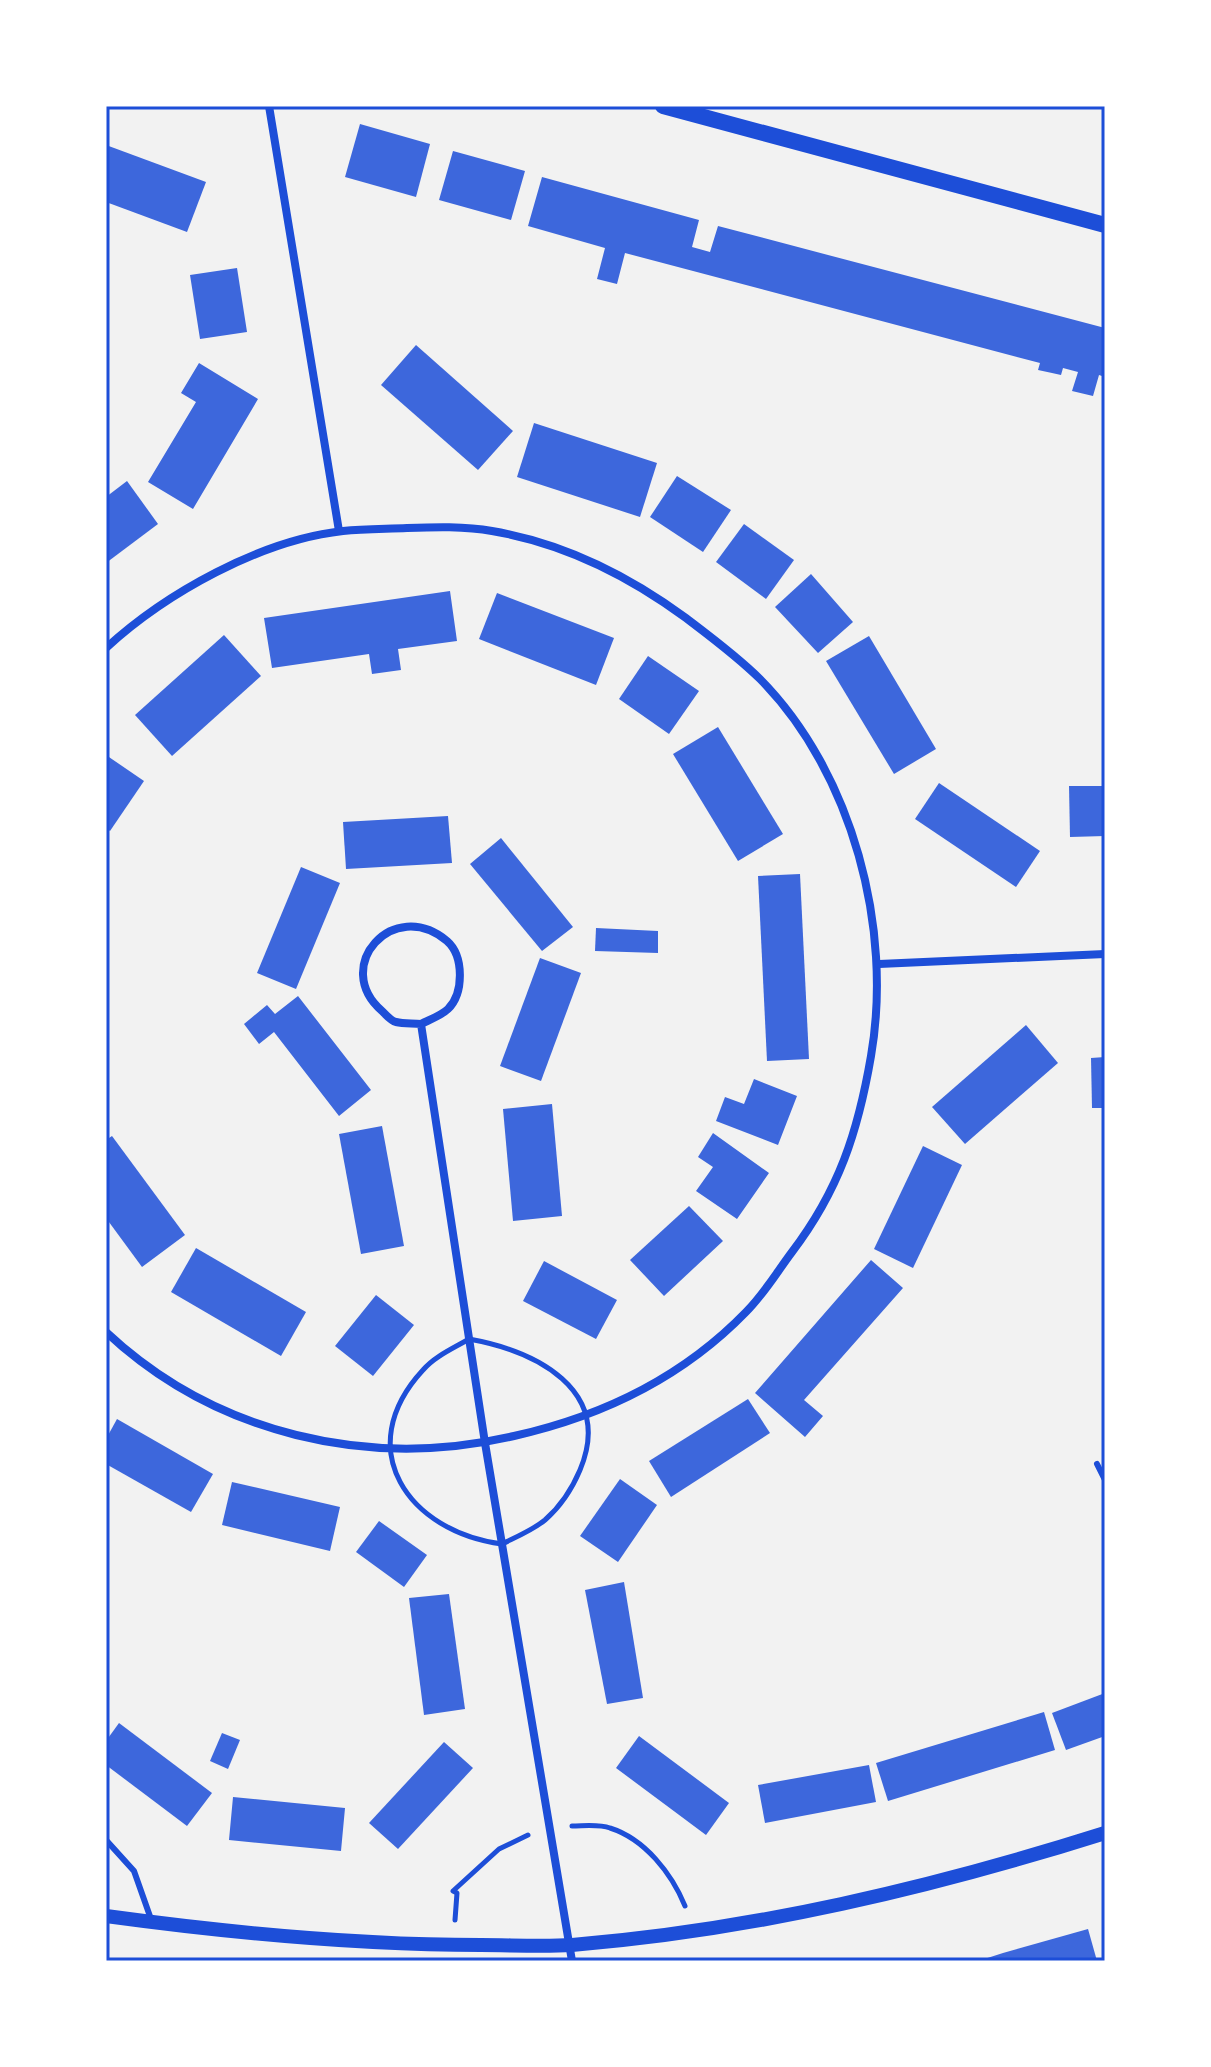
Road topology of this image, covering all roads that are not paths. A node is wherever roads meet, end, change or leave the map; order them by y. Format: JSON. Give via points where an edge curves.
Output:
{"nodes":[{"id":1,"x":269,"y":106,"type":"edge"},
{"id":2,"x":663,"y":106,"type":"edge"},
{"id":3,"x":1105,"y":225,"type":"edge"},
{"id":4,"x":339,"y":531,"type":"junction"},
{"id":5,"x":106,"y":648,"type":"edge"},
{"id":6,"x":1105,"y":954,"type":"edge"},
{"id":7,"x":879,"y":964,"type":"junction"},
{"id":8,"x":421,"y":1024,"type":"junction"},
{"id":9,"x":106,"y":1332,"type":"edge"},
{"id":10,"x":485,"y":1443,"type":"junction"},
{"id":11,"x":1097,"y":1464,"type":"dead end"},
{"id":12,"x":1105,"y":1480,"type":"edge"},
{"id":13,"x":1105,"y":1833,"type":"edge"},
{"id":14,"x":106,"y":1840,"type":"edge"},
{"id":15,"x":106,"y":1916,"type":"edge"},
{"id":16,"x":152,"y":1922,"type":"junction"},
{"id":17,"x":570,"y":1945,"type":"junction"},
{"id":18,"x":572,"y":1961,"type":"edge"}],
"edges":[{"from":1,"to":4,"type":"street"},
{"from":2,"to":3,"type":"main road"},
{"from":4,"to":5,"type":"street","via":[[205,577],[139,618]]},
{"from":4,"to":7,"type":"street","via":[[490,530],[543,544],[605,567],[715,640],[763,682],[805,738],[844,809],[871,900]]},
{"from":6,"to":7,"type":"street"},
{"from":7,"to":10,"type":"street","via":[[879,1011],[851,1150],[815,1222],[748,1310],[693,1358],[610,1408]]},
{"from":8,"to":8,"type":"street","via":[[449,1008],[461,980],[452,946],[434,931],[409,925],[392,929],[372,944],[361,970],[368,999],[394,1022]]},
{"from":8,"to":10,"type":"street"},
{"from":9,"to":10,"type":"street","via":[[166,1381],[208,1406],[264,1426],[360,1445]]},
{"from":10,"to":17,"type":"street"},
{"from":11,"to":12,"type":"lane"},
{"from":13,"to":17,"type":"street","via":[[913,1889],[784,1917]]},
{"from":14,"to":16,"type":"lane","via":[[134,1871]]},
{"from":15,"to":16,"type":"street"},
{"from":16,"to":17,"type":"street","via":[[235,1934]]},
{"from":17,"to":18,"type":"street"}]}
